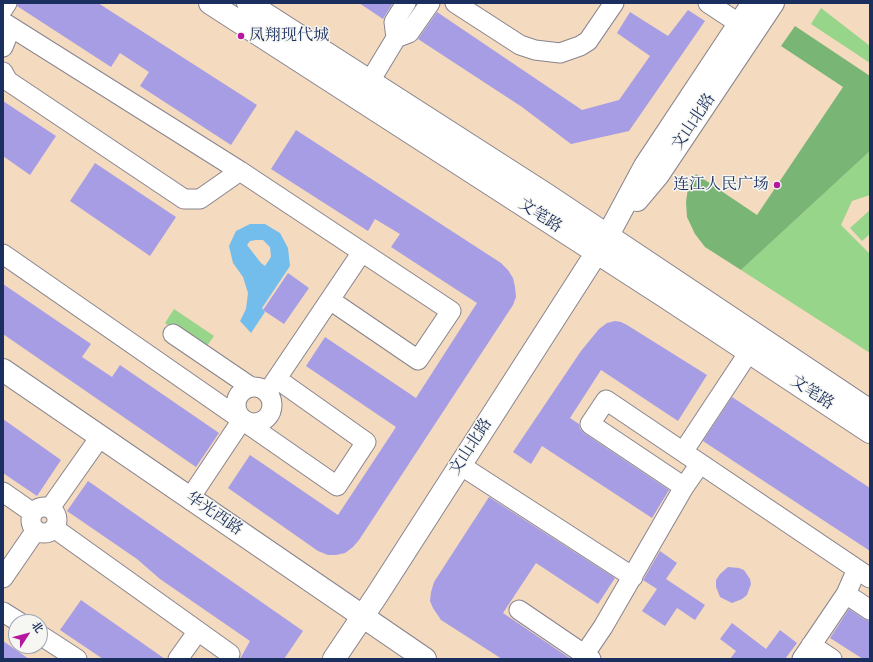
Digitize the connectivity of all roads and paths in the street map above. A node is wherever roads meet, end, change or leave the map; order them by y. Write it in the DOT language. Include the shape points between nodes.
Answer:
graph roads {
  1 [pos="7,3"];
  2 [pos="210,3"];
  3 [pos="248,3"];
  4 [pos="406,3"];
  5 [pos="430,3"];
  6 [pos="455,3"];
  7 [pos="614,3"];
  8 [pos="708,3"];
  9 [pos="753,3"];
  10 [pos="773,3"];
  11 [pos="3,9"];
  12 [pos="7,25"];
  13 [pos="746,28"];
  14 [pos="396,38"];
  15 [pos="3,47"];
  16 [pos="3,72"];
  17 [pos="370,82"];
  18 [pos="240,171"];
  19 [pos="602,244"];
  20 [pos="362,252"];
  21 [pos="3,254"];
  22 [pos="330,300"];
  23 [pos="173,334"];
  24 [pos="749,352"];
  25 [pos="3,370"];
  26 [pos="265,386"];
  27 [pos="870,411"];
  28 [pos="242,420"];
  29 [pos="870,432"];
  30 [pos="100,437"];
  31 [pos="683,452"];
  32 [pos="460,464"];
  33 [pos="700,464"];
  34 [pos="684,487"];
  35 [pos="3,492"];
  36 [pos="190,498"];
  37 [pos="43,520"];
  38 [pos="863,574"];
  39 [pos="632,577"];
  40 [pos="3,578"];
  41 [pos="846,594"];
  42 [pos="518,610"];
  43 [pos="870,610"];
  44 [pos="362,616"];
  45 [pos="198,631"];
  46 [pos="48,640"];
  47 [pos="806,652"];
  48 [pos="230,654"];
  49 [pos="588,657"];
  50 [pos="77,659"];
  51 [pos="178,659"];
  52 [pos="334,659"];
  53 [pos="425,659"];
  54 [pos="832,659"];
  1 -- 11 [label="street"];
  2 -- 19 [label="main road, 文笔路"];
  3 -- 17 [label="main road, 文笔路"];
  4 -- 14 [label="street" via="394,22"];
  5 -- 14 [label="street" via="409,33"];
  6 -- 7 [label="street" via="520,45 535,50 560,52 588,41"];
  8 -- 13 [label="street"];
  9 -- 13 [label="main road, 文山北路"];
  10 -- 13 [label="main road, 文山北路"];
  12 -- 15 [label="street"];
  12 -- 18 [label="street"];
  13 -- 19 [label="main road, 文山北路" via="645,166"];
  14 -- 17 [label="street"];
  16 -- 18 [label="street" via="8,81 184,199 200,198"];
  17 -- 19 [label="main road, 文笔路"];
  18 -- 20 [label="street"];
  19 -- 24 [label="main road, 文笔路"];
  19 -- 27 [label="main road, 文笔路"];
  19 -- 32 [label="main road, 文山北路"];
  20 -- 22 [label="street"];
  20 -- 22 [label="street" via="451,311 418,360"];
  21 -- 28 [label="street"];
  22 -- 26 [label="street"];
  23 -- 26 [label="street"];
  24 -- 29 [label="main road, 文笔路"];
  24 -- 31 [label="street"];
  25 -- 30 [label="main road, 华光西路"];
  26 -- 28 [label="street" via="240,392 235,404"];
  26 -- 28 [label="street" via="272,404 269,415 260,423"];
  26 -- 28 [label="street" via="366,442 337,486"];
  28 -- 36 [label="street"];
  30 -- 36 [label="main road, 华光西路"];
  30 -- 37 [label="street"];
  31 -- 33 [label="street"];
  31 -- 34 [label="street" via="606,400 590,424"];
  32 -- 39 [label="street"];
  32 -- 44 [label="main road, 文山北路"];
  33 -- 34 [label="street"];
  33 -- 38 [label="street"];
  34 -- 39 [label="street"];
  35 -- 37 [label="street"];
  36 -- 44 [label="main road, 华光西路"];
  37 -- 40 [label="street"];
  37 -- 45 [label="street"];
  38 -- 41 [label="street"];
  39 -- 49 [label="street"];
  41 -- 43 [label="street"];
  41 -- 47 [label="street"];
  42 -- 49 [label="street"];
  44 -- 52 [label="main road, 文山北路"];
  44 -- 53 [label="main road, 华光西路"];
  45 -- 48 [label="street"];
  45 -- 51 [label="street"];
  46 -- 50 [label="street"];
  47 -- 54 [label="street"];
}
